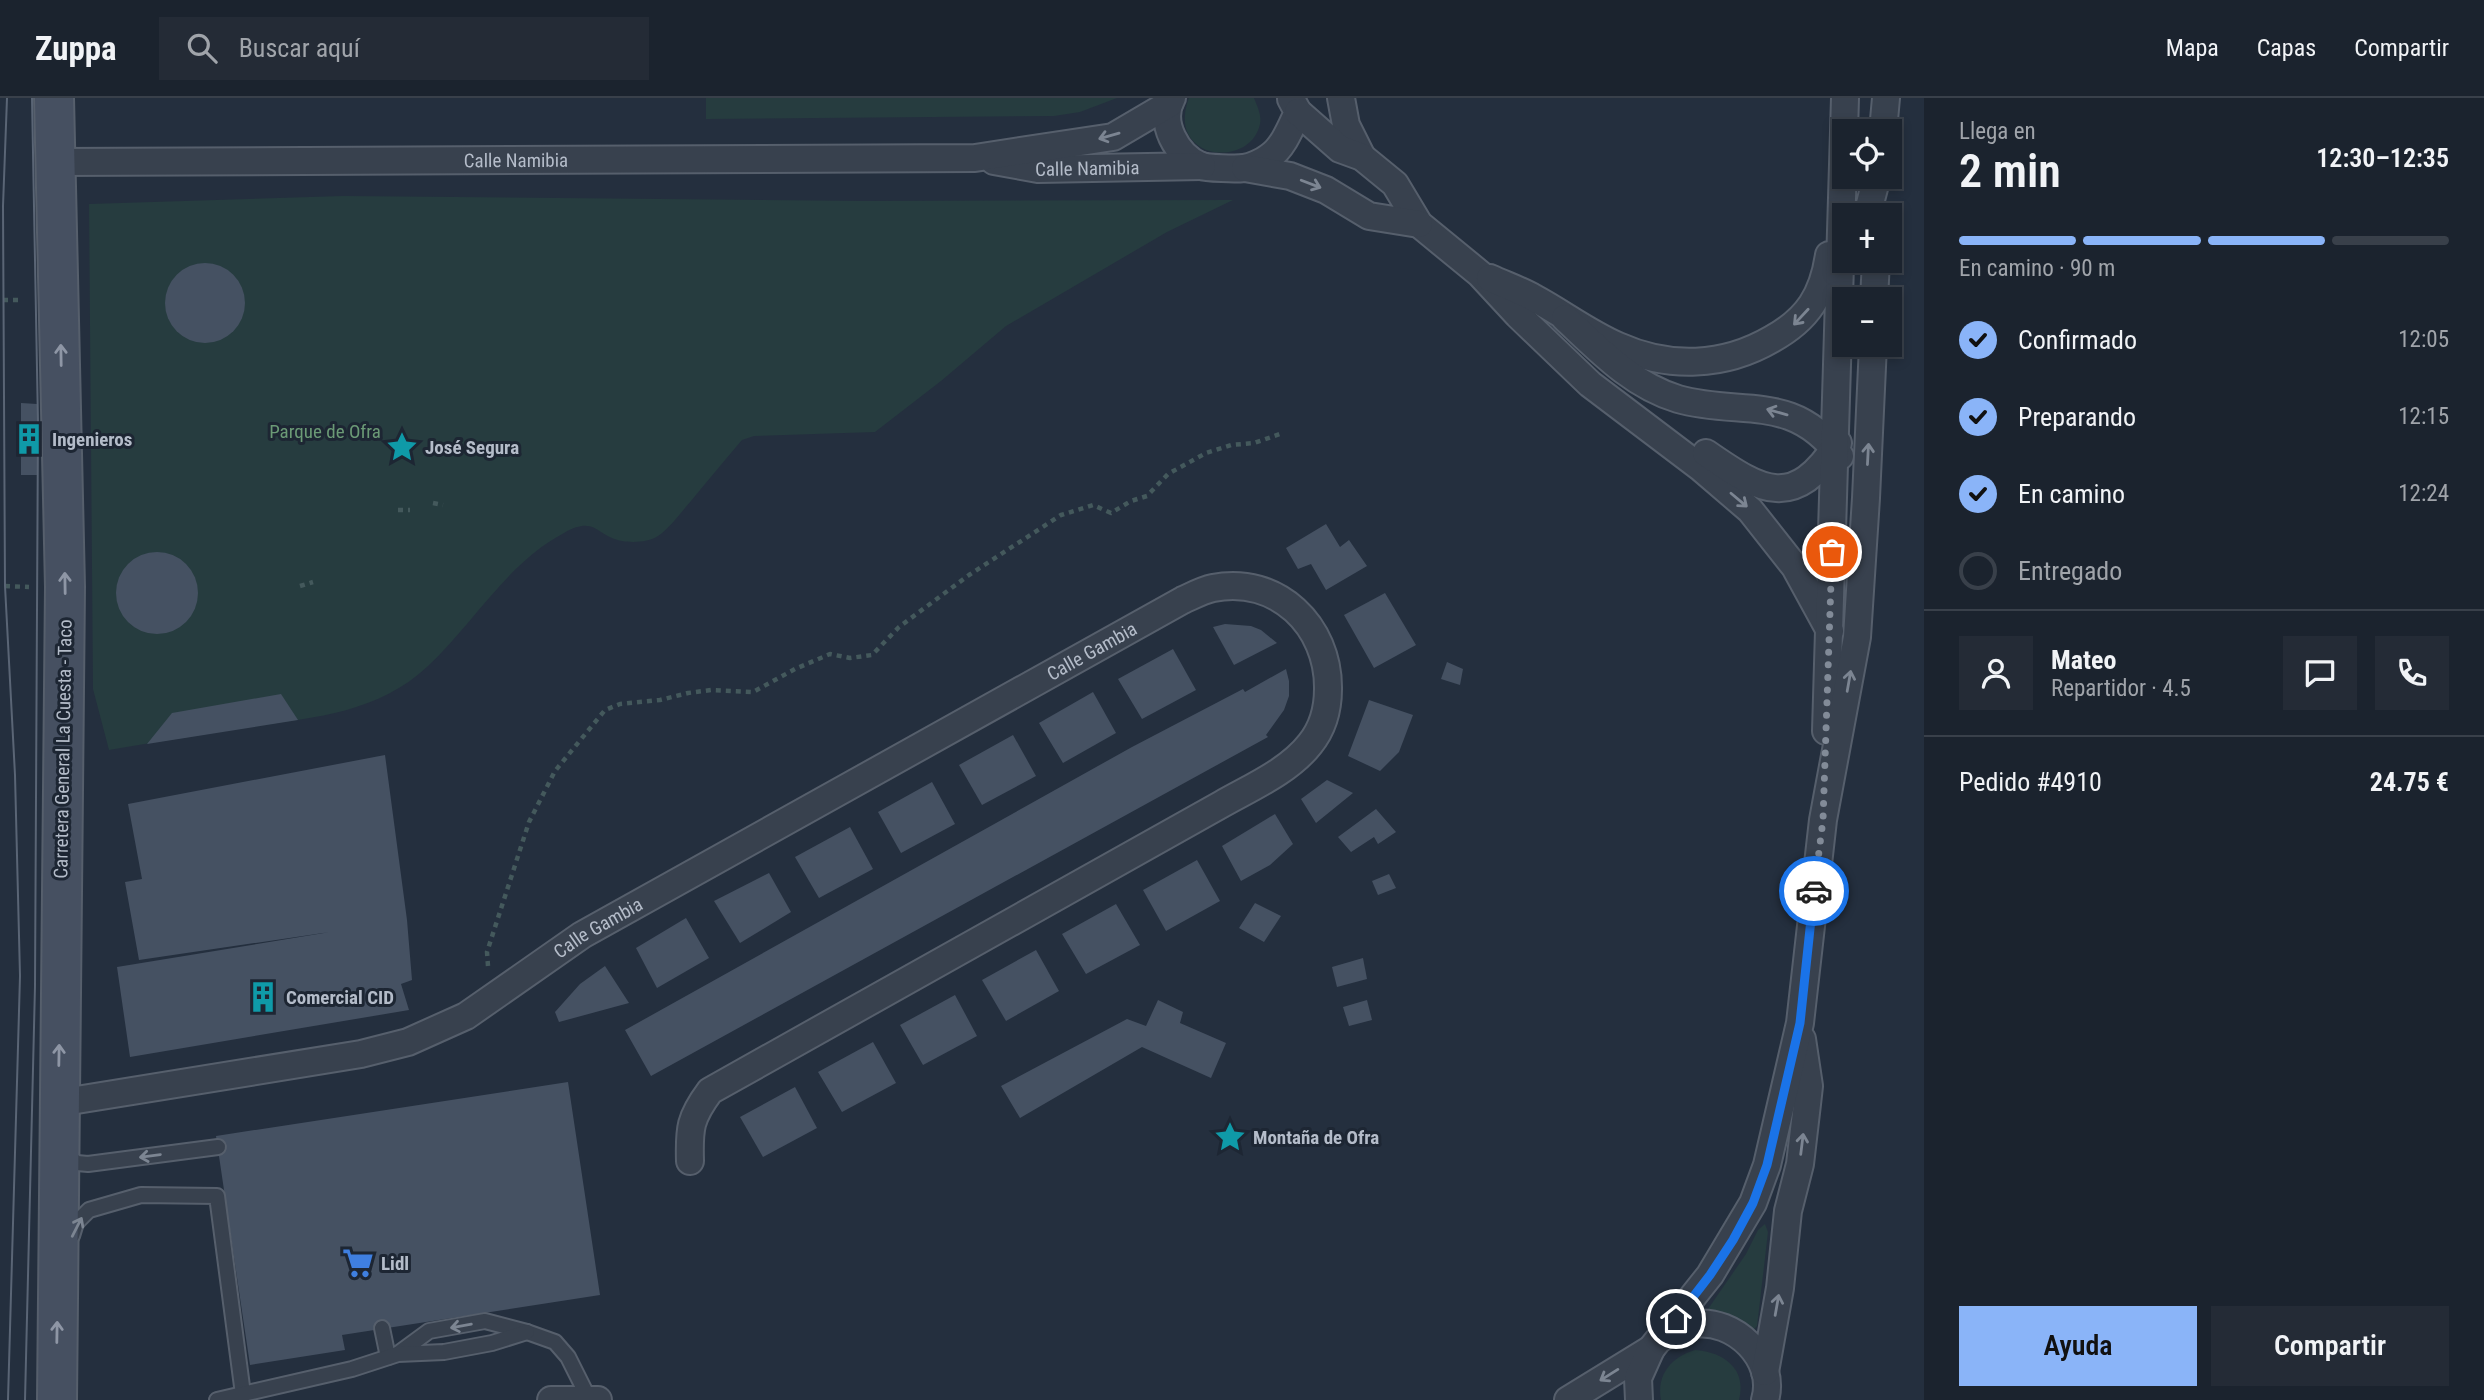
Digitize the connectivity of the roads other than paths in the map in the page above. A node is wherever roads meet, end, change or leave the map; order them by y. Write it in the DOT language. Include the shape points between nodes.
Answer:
graph roads {
  1 [pos="54,98"];
  2 [pos="1341,98"];
  3 [pos="1846,98"];
  4 [pos="1886,98"];
  5 [pos="1171,101"];
  6 [pos="1298,104"];
  7 [pos="1845,119"];
  8 [pos="1885,119"];
  9 [pos="1362,157"];
  10 [pos="975,158"];
  11 [pos="56,162"];
  12 [pos="1202,166"];
  13 [pos="1245,168"];
  14 [pos="1842,189"];
  15 [pos="1843,189"];
  16 [pos="1419,224"];
  17 [pos="1480,274"];
  18 [pos="1518,315"];
  19 [pos="1565,318"];
  20 [pos="1858,357"];
  21 [pos="1872,357"];
  22 [pos="1834,448"];
  23 [pos="1830,631"];
  24 [pos="1857,637"];
  25 [pos="1823,820"];
  26 [pos="1800,1023"];
  27 [pos="58,1103"];
  28 [pos="218,1147"];
  29 [pos="58,1149"];
  30 [pos="690,1161"];
  31 [pos="57,1292"];
  32 [pos="382,1328"];
  33 [pos="527,1332"];
  34 [pos="1656,1343"];
  35 [pos="393,1355"];
  36 [pos="1766,1392"];
  37 [pos="243,1394"];
  38 [pos="593,1399"];
  39 [pos="57,1400"];
  40 [pos="217,1400"];
  41 [pos="551,1400"];
  42 [pos="1568,1400"];
  43 [pos="1639,1400"];
  1 -- 11 [label="main road, Carretera General La Cuesta - Taco"];
  2 -- 9 [label="street" via="1346,125"];
  3 -- 7 [label="street"];
  4 -- 8 [label="street"];
  5 -- 10 [label="street, Calle Namibia, one-way" via="1113,137"];
  5 -- 12 [label="street" via="1168,125 1173,140"];
  6 -- 9 [label="street" via="1340,149"];
  6 -- 13 [label="street" via="1284,141 1270,157"];
  9 -- 16 [label="street" via="1395,184"];
  10 -- 11 [label="street, Calle Namibia"];
  10 -- 12 [label="street, Calle Namibia" via="1038,169"];
  27 -- 11 [label="main road, Carretera General La Cuesta - Taco, one-way" via="65,587"];
  12 -- 13 [label="street, Calle Namibia"];
  13 -- 16 [label="street, Calle Namibia, one-way" via="1290,176 1326,190 1369,216"];
  14 -- 19 [label="street, one-way" via="1822,290 1788,330 1758,346 1717,361 1651,358 1618,347"];
  15 -- 22 [label="street"];
  16 -- 17 [label="street"];
  17 -- 18 [label="street"];
  17 -- 19 [label="street" via="1534,298"];
  18 -- 22 [label="street" via="1755,484 1798,486"];
  18 -- 23 [label="street, one-way" via="1590,384 1750,509 1795,567"];
  22 -- 19 [label="street, one-way" via="1808,426 1782,413 1702,404 1654,390 1628,374"];
  20 -- 22 [label="street" via="1850,419"];
  24 -- 21 [label="street, one-way"];
  22 -- 23 [label="street"];
  22 -- 24 [label="street" via="1849,467 1847,562"];
  23 -- 25 [label="street"];
  25 -- 24 [label="street, one-way"];
  25 -- 26 [label="street"];
  26 -- 34 [label="street" via="1767,1165 1753,1203 1710,1275"];
  36 -- 26 [label="street, one-way" via="1809,1086"];
  27 -- 29 [label="main road, Carretera General La Cuesta - Taco"];
  27 -- 30 [label="street, Calle Gambia" via="408,1042 466,1016 582,935 1183,600 1212,588 1239,586 1280,599 1308,624 1325,657 1328,698 1323,722 1294,761 710,1091 695,1112 689,1131"];
  28 -- 29 [label="lane, one-way" via="88,1164 77,1163"];
  29 -- 31 [label="main road, Carretera General La Cuesta - Taco"];
  31 -- 37 [label="lane, one-way" via="76,1223 89,1210 141,1195 218,1196"];
  39 -- 31 [label="main road, Carretera General La Cuesta - Taco, one-way"];
  32 -- 35 [label="lane"];
  33 -- 35 [label="lane" via="444,1352"];
  33 -- 35 [label="lane, one-way" via="485,1321 429,1331"];
  33 -- 38 [label="lane" via="555,1342"];
  34 -- 36 [label="street" via="1677,1328 1695,1324 1731,1330 1758,1355"];
  34 -- 42 [label="street, one-way"];
  34 -- 43 [label="street" via="1638,1378"];
  35 -- 37 [label="lane"];
  37 -- 40 [label="lane"];
  38 -- 41 [label="street"];
}
